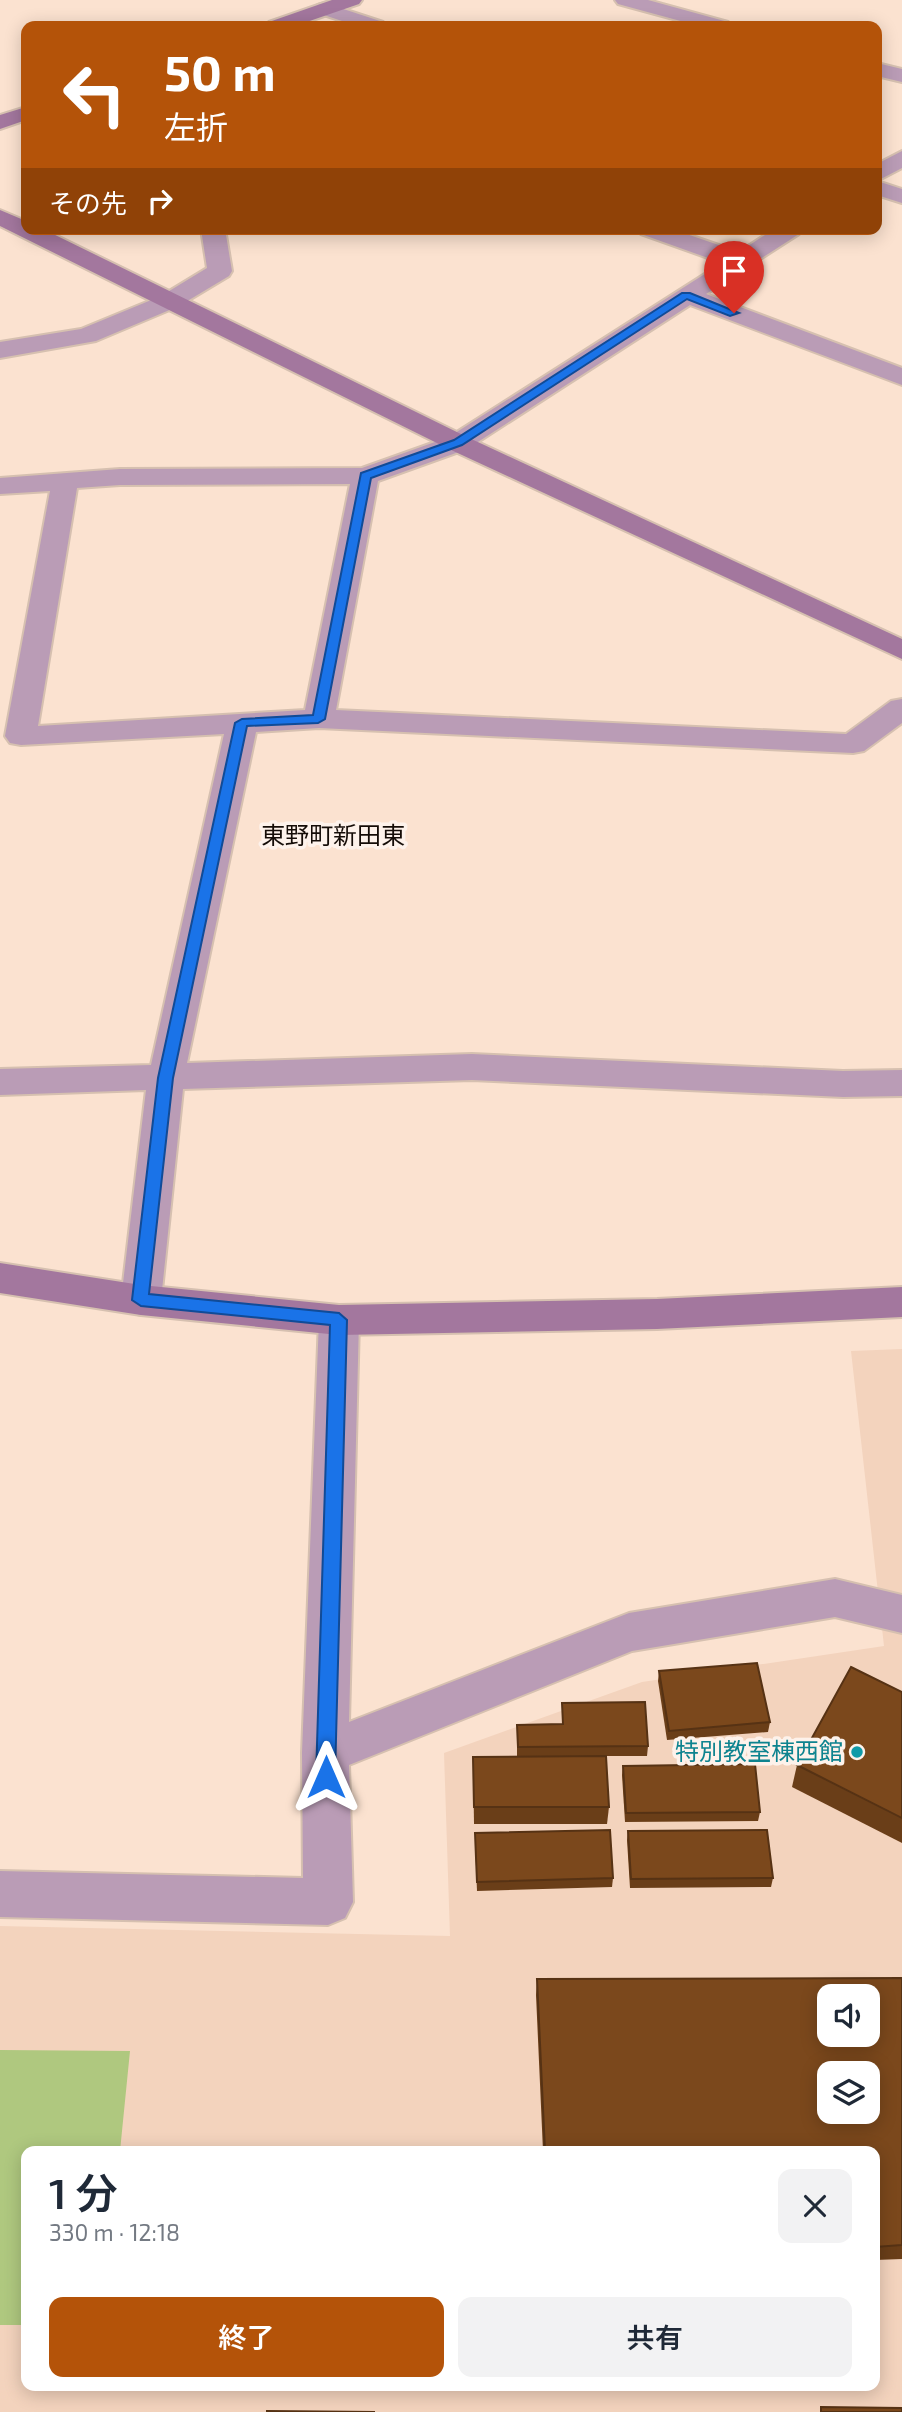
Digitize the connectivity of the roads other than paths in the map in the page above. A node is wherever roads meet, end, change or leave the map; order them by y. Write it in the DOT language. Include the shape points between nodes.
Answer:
graph roads {
  1 [pos="352,0"];
  2 [pos="625,0"];
  3 [pos="325,9"];
  4 [pos="290,21"];
  5 [pos="361,21"];
  6 [pos="703,21"];
  7 [pos="882,70"];
  8 [pos="902,76"];
  9 [pos="21,115"];
  10 [pos="0,122"];
  11 [pos="902,158"];
  12 [pos="882,171"];
  13 [pos="882,190"];
  14 [pos="902,196"];
  15 [pos="0,217"];
  16 [pos="21,227"];
  17 [pos="36,235"];
  18 [pos="214,235"];
  19 [pos="666,235"];
  20 [pos="782,235"];
  21 [pos="741,261"];
  22 [pos="686,295"];
  23 [pos="170,301"];
  24 [pos="0,349"];
  25 [pos="902,377"];
  26 [pos="458,443"];
  27 [pos="365,476"];
  28 [pos="65,481"];
  29 [pos="0,486"];
  30 [pos="902,650"];
  31 [pos="902,708"];
  32 [pos="318,719"];
  33 [pos="242,723"];
  34 [pos="11,736"];
  35 [pos="166,1078"];
  36 [pos="0,1082"];
  37 [pos="902,1083"];
  38 [pos="0,1278"];
  39 [pos="141,1300"];
  40 [pos="902,1302"];
  41 [pos="339,1320"];
  42 [pos="902,1614"];
  43 [pos="325,1752"];
  44 [pos="0,1894"];
  1 -- 3 [label="street"];
  2 -- 6 [label="street"];
  3 -- 4 [label="street"];
  3 -- 5 [label="street"];
  7 -- 8 [label="street"];
  9 -- 10 [label="street"];
  11 -- 12 [label="street"];
  13 -- 14 [label="street"];
  15 -- 16 [label="street"];
  17 -- 23 [label="street"];
  18 -- 23 [label="street" via="220,271"];
  19 -- 21 [label="street"];
  20 -- 21 [label="street"];
  21 -- 22 [label="street"];
  22 -- 25 [label="street"];
  22 -- 26 [label="street"];
  23 -- 24 [label="street" via="87,336"];
  23 -- 26 [label="street"];
  26 -- 27 [label="street"];
  26 -- 30 [label="street"];
  27 -- 28 [label="street"];
  27 -- 32 [label="street"];
  28 -- 29 [label="street"];
  28 -- 34 [label="street"];
  31 -- 32 [label="street" via="853,744"];
  32 -- 33 [label="street"];
  33 -- 34 [label="street"];
  33 -- 35 [label="street"];
  35 -- 36 [label="street"];
  35 -- 37 [label="street" via="472,1068"];
  35 -- 39 [label="street"];
  38 -- 39 [label="street"];
  39 -- 41 [label="street"];
  40 -- 41 [label="street" via="657,1314"];
  41 -- 43 [label="street"];
  42 -- 43 [label="street" via="835,1598 629,1632"];
  43 -- 44 [label="street" via="328,1902"];
}
